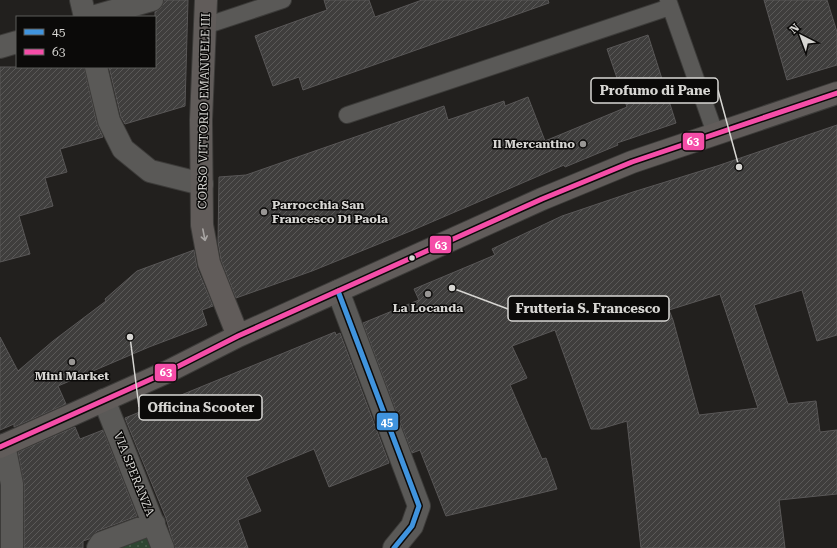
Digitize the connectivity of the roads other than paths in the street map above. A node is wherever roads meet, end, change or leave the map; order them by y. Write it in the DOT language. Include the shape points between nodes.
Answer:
graph roads {
  1 [pos="81,0"];
  2 [pos="152,0"];
  3 [pos="206,0"];
  4 [pos="283,0"];
  5 [pos="669,3"];
  6 [pos="85,16"];
  7 [pos="96,16"];
  8 [pos="206,26"];
  9 [pos="16,42"];
  10 [pos="0,47"];
  11 [pos="96,68"];
  12 [pos="837,93"];
  13 [pos="347,115"];
  14 [pos="715,134"];
  15 [pos="202,184"];
  16 [pos="338,291"];
  17 [pos="238,336"];
  18 [pos="104,400"];
  19 [pos="2,446"];
  20 [pos="154,523"];
  21 [pos="12,548"];
  22 [pos="98,548"];
  23 [pos="163,548"];
  24 [pos="394,548"];
  1 -- 6 [label="street"];
  2 -- 7 [label="street"];
  3 -- 8 [label="street, CORSO VITTORIO EMANUELE III"];
  4 -- 8 [label="lane"];
  5 -- 13 [label="lane"];
  5 -- 14 [label="lane"];
  8 -- 15 [label="street, CORSO VITTORIO EMANUELE III" via="201,120"];
  9 -- 10 [label="street"];
  11 -- 15 [label="street" via="109,121 123,149 150,171"];
  12 -- 14 [label="street"];
  14 -- 16 [label="street" via="632,162 542,199"];
  15 -- 17 [label="street, CORSO VITTORIO EMANUELE III, one-way" via="202,225 209,263"];
  16 -- 17 [label="street"];
  16 -- 24 [label="street" via="419,506 412,526"];
  17 -- 18 [label="street"];
  18 -- 19 [label="street"];
  18 -- 20 [label="street, VIA SPERANZA"];
  19 -- 21 [label="street" via="12,484"];
  20 -- 22 [label="street" via="101,543"];
  20 -- 23 [label="street, VIA SPERANZA"];
}
